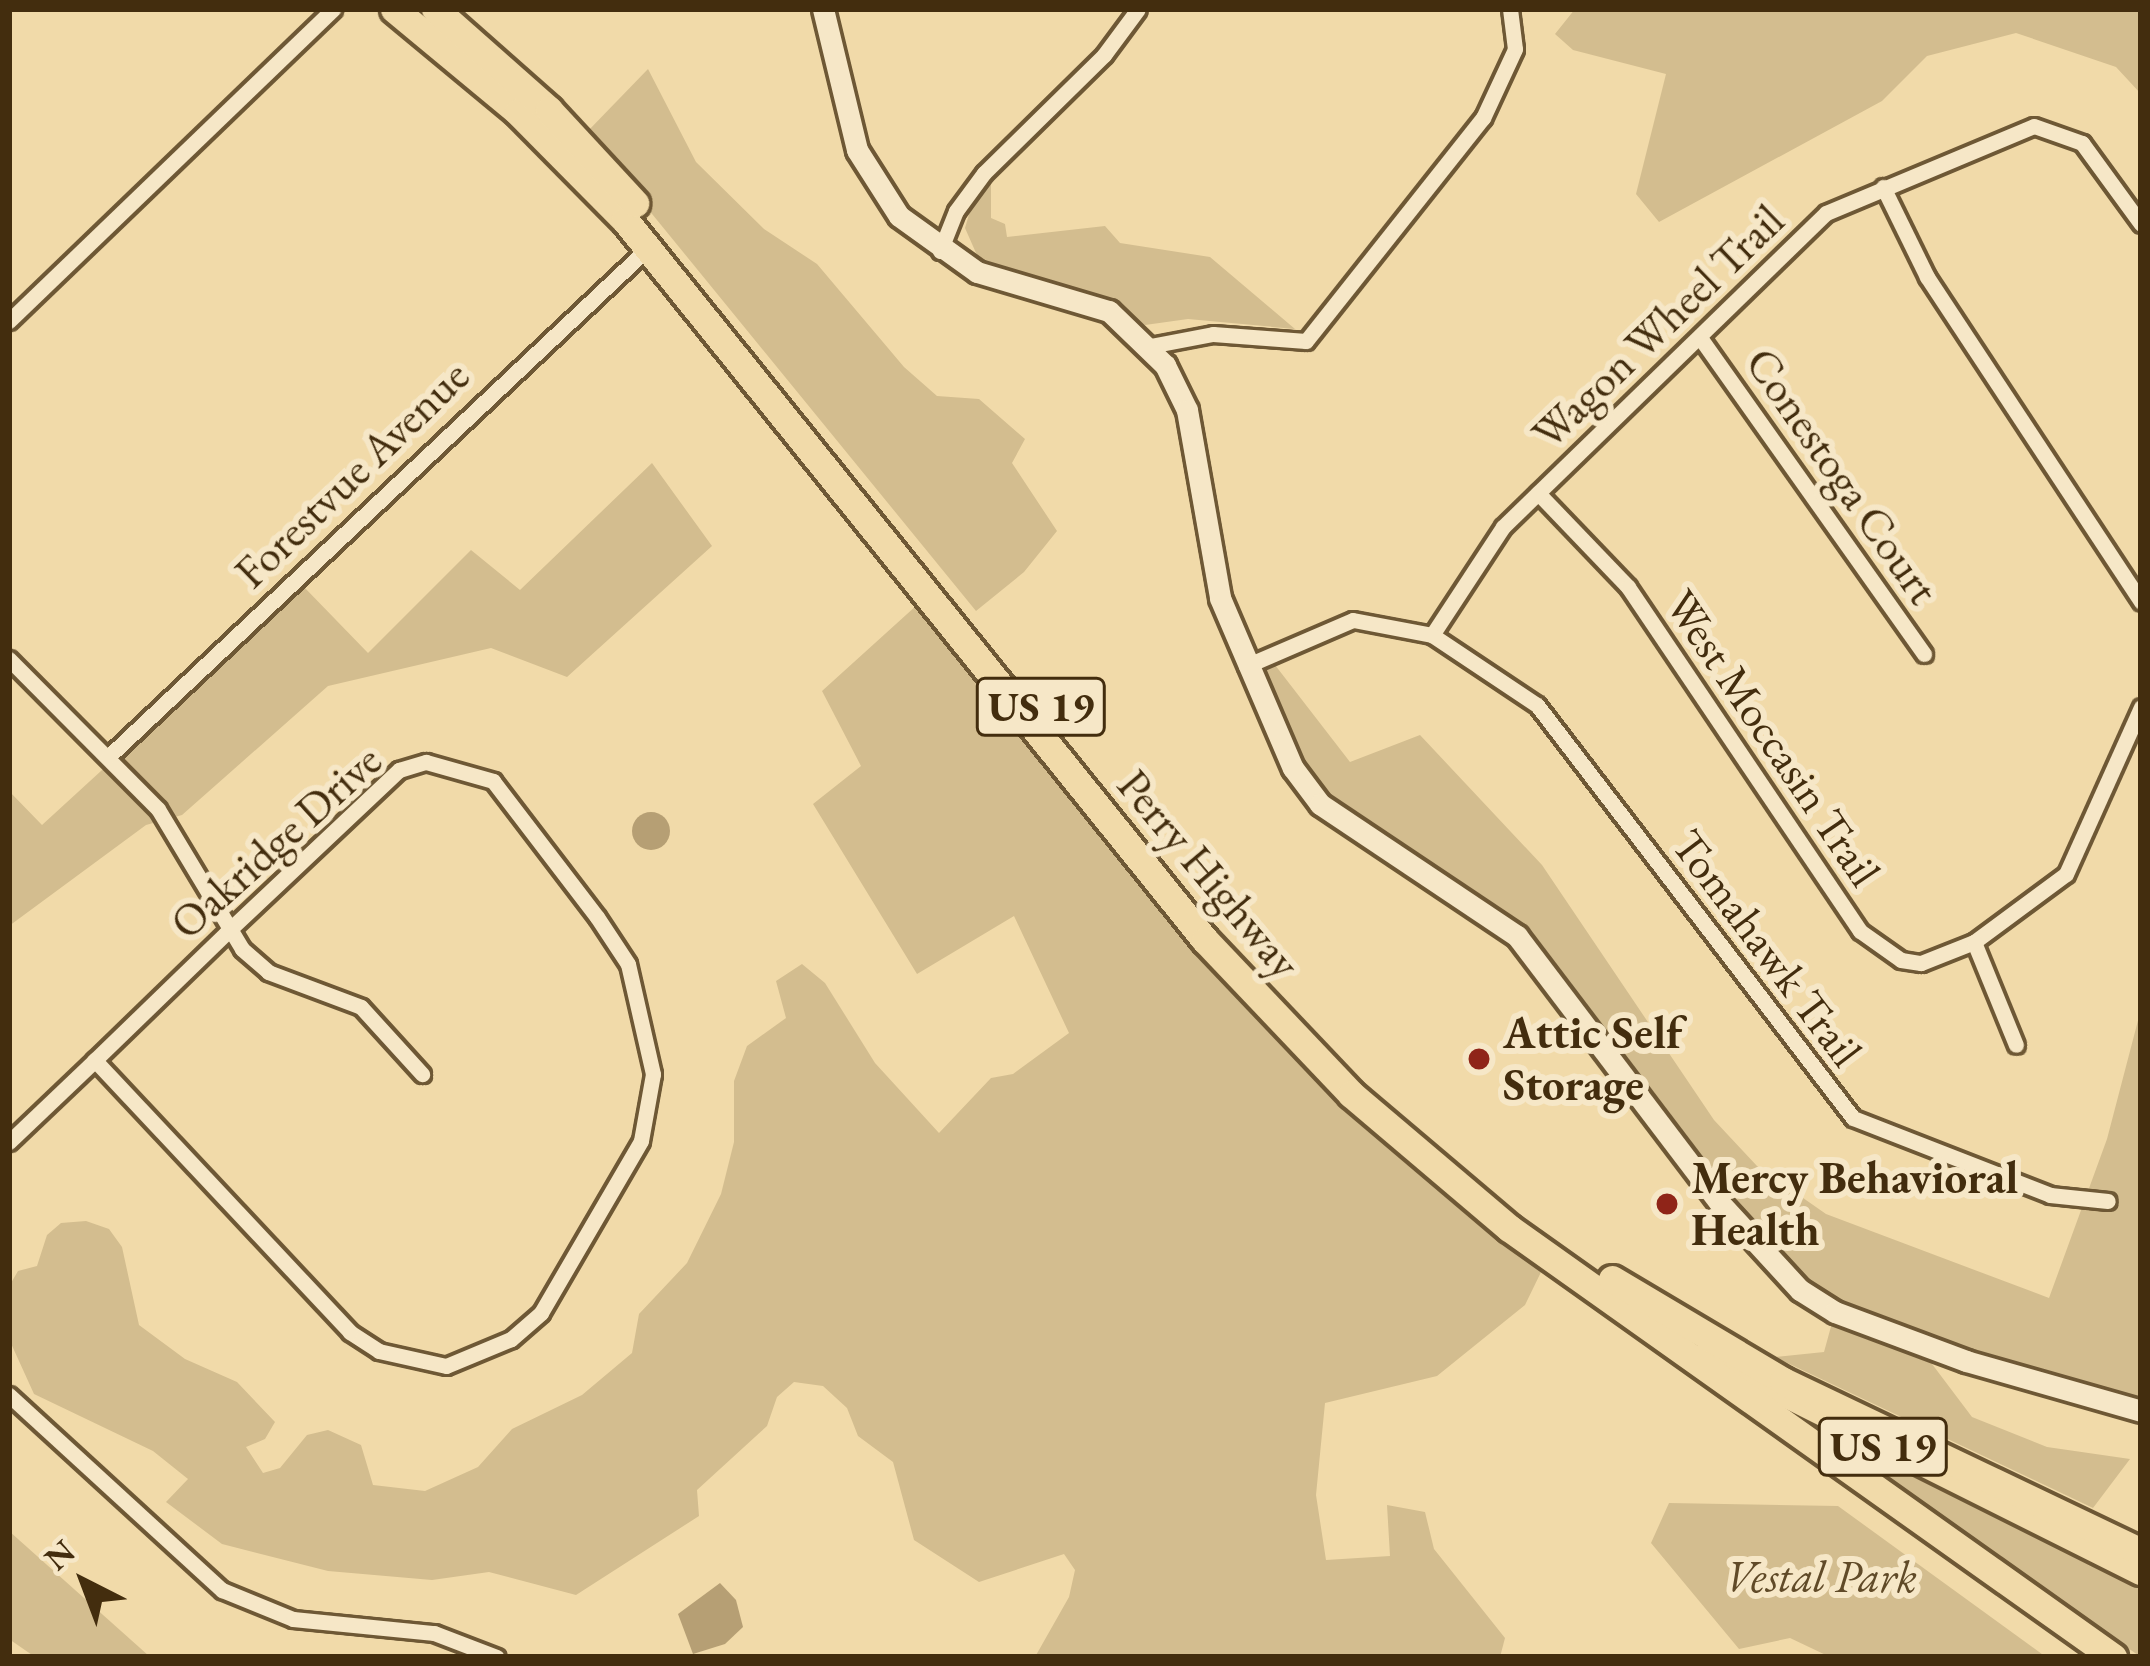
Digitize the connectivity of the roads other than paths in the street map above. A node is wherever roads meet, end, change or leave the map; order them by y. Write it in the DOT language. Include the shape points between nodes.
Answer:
graph roads {
  1 [pos="333,9"];
  2 [pos="394,9"];
  3 [pos="435,9"];
  4 [pos="824,9"];
  5 [pos="1138,9"];
  6 [pos="1510,9"];
  7 [pos="1883,187"];
  8 [pos="2141,224"];
  9 [pos="649,248"];
  10 [pos="940,251"];
  11 [pos="9,321"];
  12 [pos="1701,339"];
  13 [pos="1150,346"];
  14 [pos="1538,493"];
  15 [pos="2141,602"];
  16 [pos="1432,635"];
  17 [pos="1924,654"];
  18 [pos="9,659"];
  19 [pos="1246,666"];
  20 [pos="2141,707"];
  21 [pos="108,758"];
  22 [pos="226,933"];
  23 [pos="1974,943"];
  24 [pos="2016,1045"];
  25 [pos="94,1060"];
  26 [pos="422,1074"];
  27 [pos="9,1142"];
  28 [pos="2108,1201"];
  29 [pos="1630,1313"];
  30 [pos="9,1395"];
  31 [pos="2141,1411"];
  32 [pos="2141,1552"];
  33 [pos="2141,1573"];
  34 [pos="497,1657"];
  35 [pos="2114,1657"];
  1 -- 11 [label="street"];
  2 -- 9 [label="highway, Perry Highway / US 19" via="545,137"];
  3 -- 32 [label="highway, Perry Highway / US 19" via="549,110 640,208 1219,928 1402,1116 1561,1243 1685,1326"];
  4 -- 10 [label="street" via="857,150 898,216"];
  5 -- 10 [label="street" via="1104,55 984,173"];
  6 -- 13 [label="street" via="1515,49 1483,118 1306,341 1213,334"];
  7 -- 8 [label="street, Wagon Wheel Trail" via="2034,126 2082,143"];
  7 -- 12 [label="street, Wagon Wheel Trail" via="1826,213"];
  7 -- 15 [label="street" via="1927,277"];
  9 -- 21 [label="street, Forestvue Avenue"];
  9 -- 29 [label="highway, Perry Highway / US 19" via="1239,979 1429,1163"];
  10 -- 13 [label="street" via="977,272 1109,311"];
  12 -- 14 [label="street, Wagon Wheel Trail"];
  12 -- 17 [label="street, Conestoga Court"];
  13 -- 19 [label="street" via="1187,410 1202,521"];
  14 -- 16 [label="street, Wagon Wheel Trail" via="1488,544"];
  14 -- 23 [label="street, West Moccasin Trail" via="1628,587 1860,931 1921,963"];
  16 -- 19 [label="street" via="1353,620"];
  16 -- 28 [label="street, Tomahawk Trail" via="1537,705 1852,1118 2050,1195"];
  18 -- 21 [label="street"];
  19 -- 31 [label="street" via="1293,768 1320,804 1517,936 1719,1202 1800,1290 1835,1312 1966,1361"];
  20 -- 23 [label="street, West Moccasin Trail" via="2066,874"];
  21 -- 22 [label="street" via="184,845"];
  22 -- 25 [label="street, Oakridge Drive"];
  22 -- 25 [label="street, Oakridge Drive" via="399,770 454,764 493,782 628,964 653,1073 641,1141 541,1313 512,1339 446,1366 379,1351 350,1332"];
  22 -- 26 [label="street" via="268,972 361,1006"];
  23 -- 24 [label="street"];
  25 -- 27 [label="street, Oakridge Drive"];
  29 -- 33 [label="main road, Perry Highway / US 19"];
  29 -- 35 [label="highway"];
  30 -- 34 [label="street" via="222,1590 293,1619 434,1633"];
}
